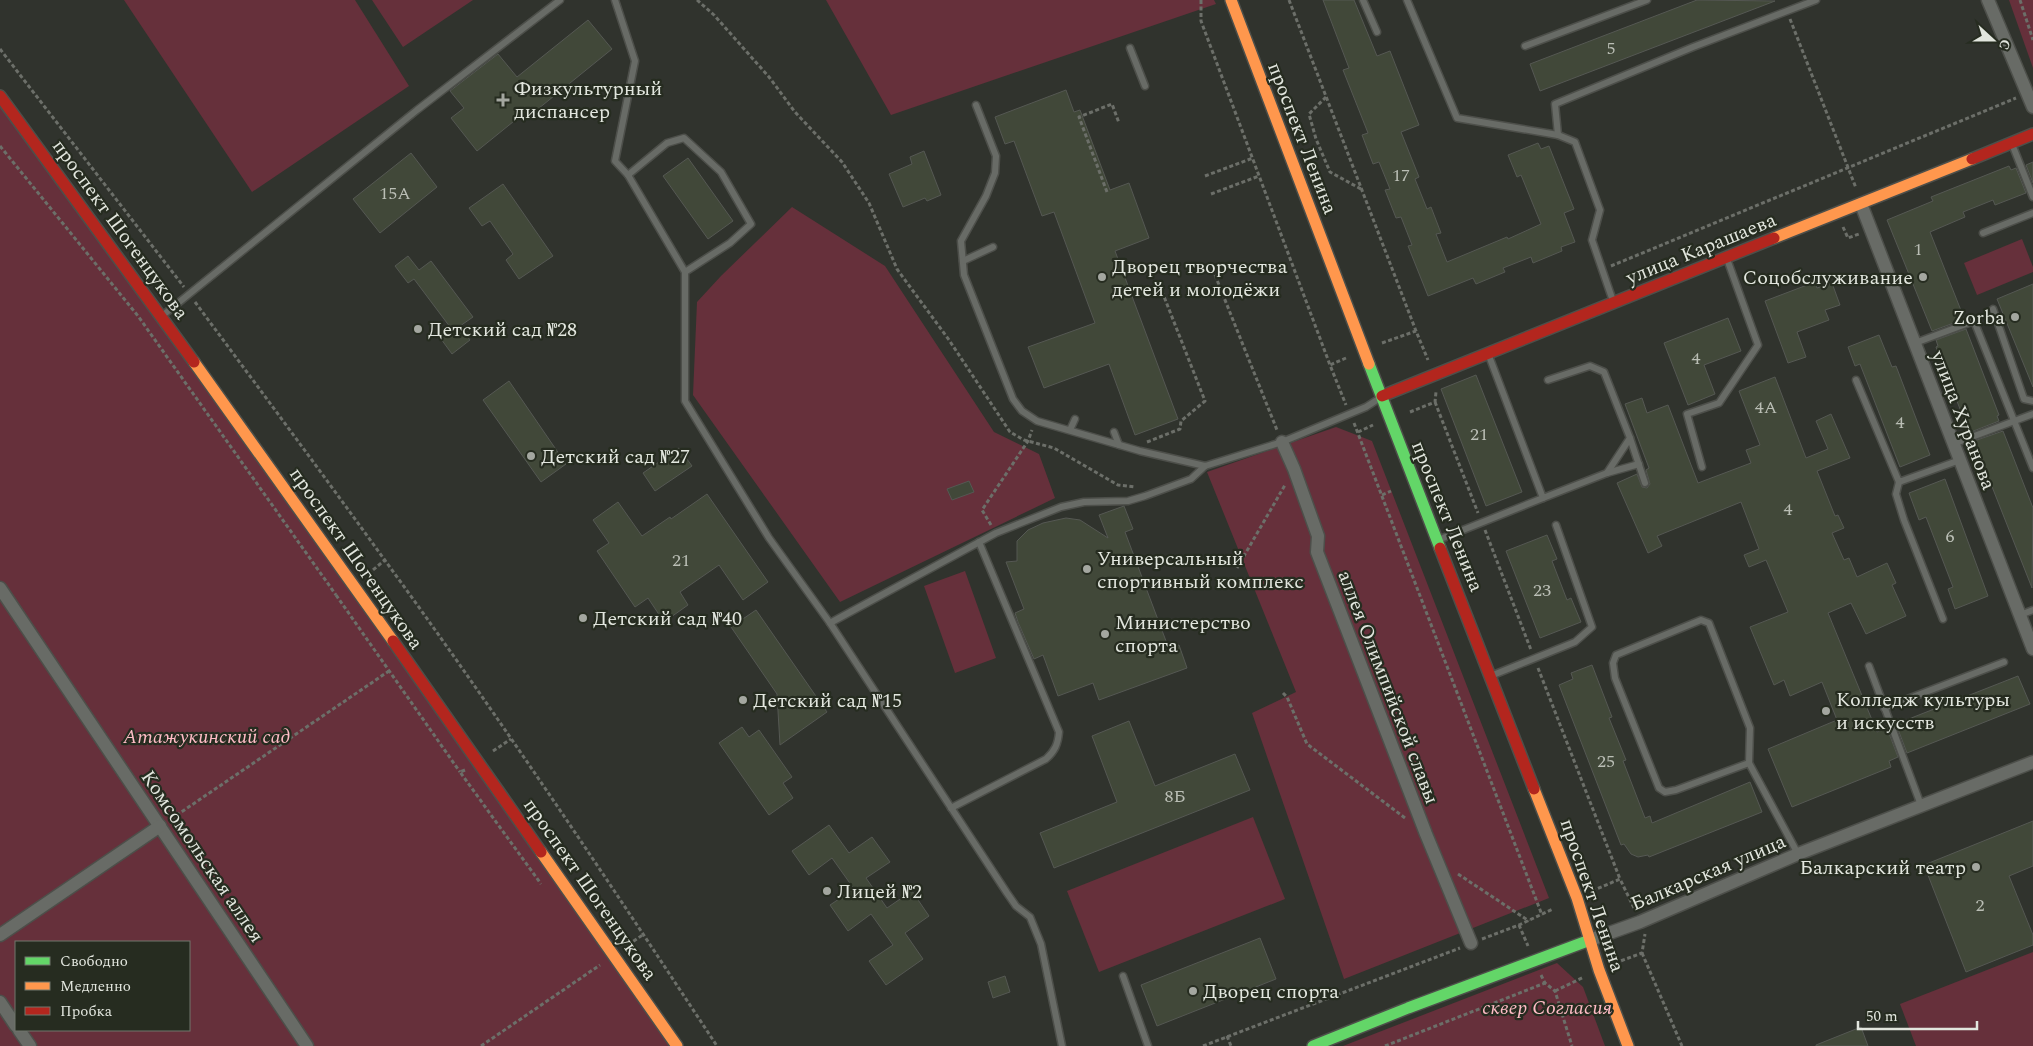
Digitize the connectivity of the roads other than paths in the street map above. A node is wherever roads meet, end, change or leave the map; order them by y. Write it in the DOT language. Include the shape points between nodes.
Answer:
graph roads {
  1 [pos="560,0"];
  2 [pos="615,0"];
  3 [pos="1231,0"];
  4 [pos="1363,0"];
  5 [pos="1407,0"];
  6 [pos="1647,0"];
  7 [pos="1816,0"];
  8 [pos="1988,0"];
  9 [pos="1377,32"];
  10 [pos="1525,46"];
  11 [pos="1130,48"];
  12 [pos="1145,86"];
  13 [pos="0,96"];
  14 [pos="976,105"];
  15 [pos="2033,107"];
  16 [pos="2033,134"];
  17 [pos="1558,135"];
  18 [pos="2012,143"];
  19 [pos="628,175"];
  20 [pos="2033,197"];
  21 [pos="1860,200"];
  22 [pos="2033,213"];
  23 [pos="1983,233"];
  24 [pos="993,247"];
  25 [pos="1726,258"];
  26 [pos="963,260"];
  27 [pos="685,272"];
  28 [pos="1614,303"];
  29 [pos="1993,309"];
  30 [pos="161,317"];
  31 [pos="1915,344"];
  32 [pos="1487,353"];
  33 [pos="1548,380"];
  34 [pos="1856,380"];
  35 [pos="1382,396"];
  36 [pos="2033,401"];
  37 [pos="2033,414"];
  38 [pos="1075,419"];
  39 [pos="2014,422"];
  40 [pos="1070,430"];
  41 [pos="1114,432"];
  42 [pos="1630,438"];
  43 [pos="1282,442"];
  44 [pos="1954,444"];
  45 [pos="1119,445"];
  46 [pos="1960,460"];
  47 [pos="1639,464"];
  48 [pos="1205,466"];
  49 [pos="1702,467"];
  50 [pos="2033,468"];
  51 [pos="1607,473"];
  52 [pos="1899,482"];
  53 [pos="1646,483"];
  54 [pos="1542,498"];
  55 [pos="1556,525"];
  56 [pos="1437,540"];
  57 [pos="979,542"];
  58 [pos="0,588"];
  59 [pos="2033,610"];
  60 [pos="2020,615"];
  61 [pos="1944,619"];
  62 [pos="830,623"];
  63 [pos="2033,649"];
  64 [pos="2004,662"];
  65 [pos="1869,666"];
  66 [pos="1492,675"];
  67 [pos="1884,708"];
  68 [pos="2033,762"];
  69 [pos="1749,763"];
  70 [pos="1921,805"];
  71 [pos="951,808"];
  72 [pos="160,826"];
  73 [pos="1798,854"];
  74 [pos="0,935"];
  75 [pos="1590,940"];
  76 [pos="1471,944"];
  77 [pos="1124,976"];
  78 [pos="0,1002"];
  79 [pos="15,1024"];
  80 [pos="20,1031"];
  81 [pos="30,1046"];
  82 [pos="307,1046"];
  83 [pos="677,1046"];
  84 [pos="1062,1046"];
  85 [pos="1148,1046"];
  86 [pos="1313,1046"];
  87 [pos="1628,1046"];
  1 -- 30 [label="lane" via="417,110"];
  2 -- 19 [label="lane" via="635,61 616,161"];
  3 -- 35 [label="street, проспект Ленина"];
  4 -- 9 [label="lane"];
  5 -- 17 [label="lane" via="1457,118"];
  6 -- 10 [label="lane"];
  7 -- 17 [label="lane" via="1555,104"];
  8 -- 15 [label="street"];
  11 -- 12 [label="lane"];
  13 -- 30 [label="street, проспект Шогенцукова"];
  14 -- 26 [label="lane" via="996,156 995,173 961,242"];
  16 -- 18 [label="street, улица Карашаева"];
  17 -- 28 [label="lane" via="1575,142 1600,210 1592,240"];
  18 -- 20 [label="lane"];
  18 -- 21 [label="street, улица Карашаева"];
  19 -- 27 [label="lane"];
  19 -- 27 [label="lane" via="667,143 684,138 725,179 751,224 730,243"];
  21 -- 25 [label="street, улица Карашаева"];
  21 -- 31 [label="street, улица Хуранова"];
  22 -- 23 [label="lane"];
  24 -- 26 [label="lane"];
  25 -- 28 [label="street, улица Карашаева"];
  25 -- 49 [label="lane" via="1758,345 1719,403 1687,414"];
  26 -- 40 [label="lane" via="964,275 1013,400 1037,421"];
  27 -- 62 [label="lane" via="686,401 769,538"];
  28 -- 32 [label="street, улица Карашаева"];
  29 -- 36 [label="lane" via="2024,399"];
  30 -- 83 [label="street, проспект Шогенцукова"];
  31 -- 39 [label="lane" via="1974,321"];
  31 -- 44 [label="street, улица Хуранова"];
  32 -- 35 [label="street, улица Карашаева"];
  32 -- 54 [label="lane"];
  33 -- 42 [label="lane" via="1590,366 1604,372"];
  34 -- 52 [label="lane"];
  35 -- 43 [label="lane" via="1366,407"];
  35 -- 56 [label="street, проспект Ленина"];
  37 -- 39 [label="lane"];
  38 -- 40 [label="lane"];
  39 -- 44 [label="lane"];
  39 -- 50 [label="lane"];
  40 -- 45 [label="lane"];
  41 -- 45 [label="lane"];
  42 -- 47 [label="lane"];
  42 -- 51 [label="lane"];
  43 -- 48 [label="lane"];
  43 -- 76 [label="street, аллея Олимпийской славы" via="1318,536 1317,552"];
  44 -- 46 [label="street, улица Хуранова"];
  45 -- 48 [label="lane"];
  46 -- 52 [label="lane"];
  46 -- 60 [label="street, улица Хуранова"];
  47 -- 51 [label="lane"];
  47 -- 53 [label="lane"];
  48 -- 57 [label="lane" via="1191,479 1145,496 1128,501 1084,502 1061,507"];
  51 -- 54 [label="lane"];
  52 -- 61 [label="lane" via="1896,494 1904,520"];
  54 -- 56 [label="lane"];
  55 -- 66 [label="lane" via="1592,626 1575,642"];
  56 -- 66 [label="street, проспект Ленина"];
  57 -- 62 [label="lane"];
  57 -- 71 [label="lane" via="1059,732 1055,750 1046,758"];
  58 -- 72 [label="street, Комсомольская аллея"];
  59 -- 60 [label="lane"];
  60 -- 63 [label="street, улица Хуранова"];
  62 -- 71 [label="lane"];
  64 -- 67 [label="lane"];
  65 -- 67 [label="lane"];
  66 -- 75 [label="street, проспект Ленина" via="1578,898"];
  67 -- 70 [label="lane"];
  68 -- 70 [label="street, Балкарская улица"];
  69 -- 69 [label="lane" via="1750,728 1709,623 1701,620 1616,655 1613,663 1615,678 1659,788 1665,792 1676,790"];
  69 -- 73 [label="lane"];
  70 -- 73 [label="street, Балкарская улица"];
  71 -- 84 [label="lane" via="1007,894 1030,917 1041,944"];
  72 -- 74 [label="street"];
  72 -- 82 [label="street, Комсомольская аллея"];
  73 -- 75 [label="street, Балкарская улица"];
  75 -- 86 [label="street, Балкарская улица"];
  75 -- 87 [label="street, проспект Ленина"];
  77 -- 85 [label="lane"];
  78 -- 79 [label="street"];
  80 -- 81 [label="street"];
}
